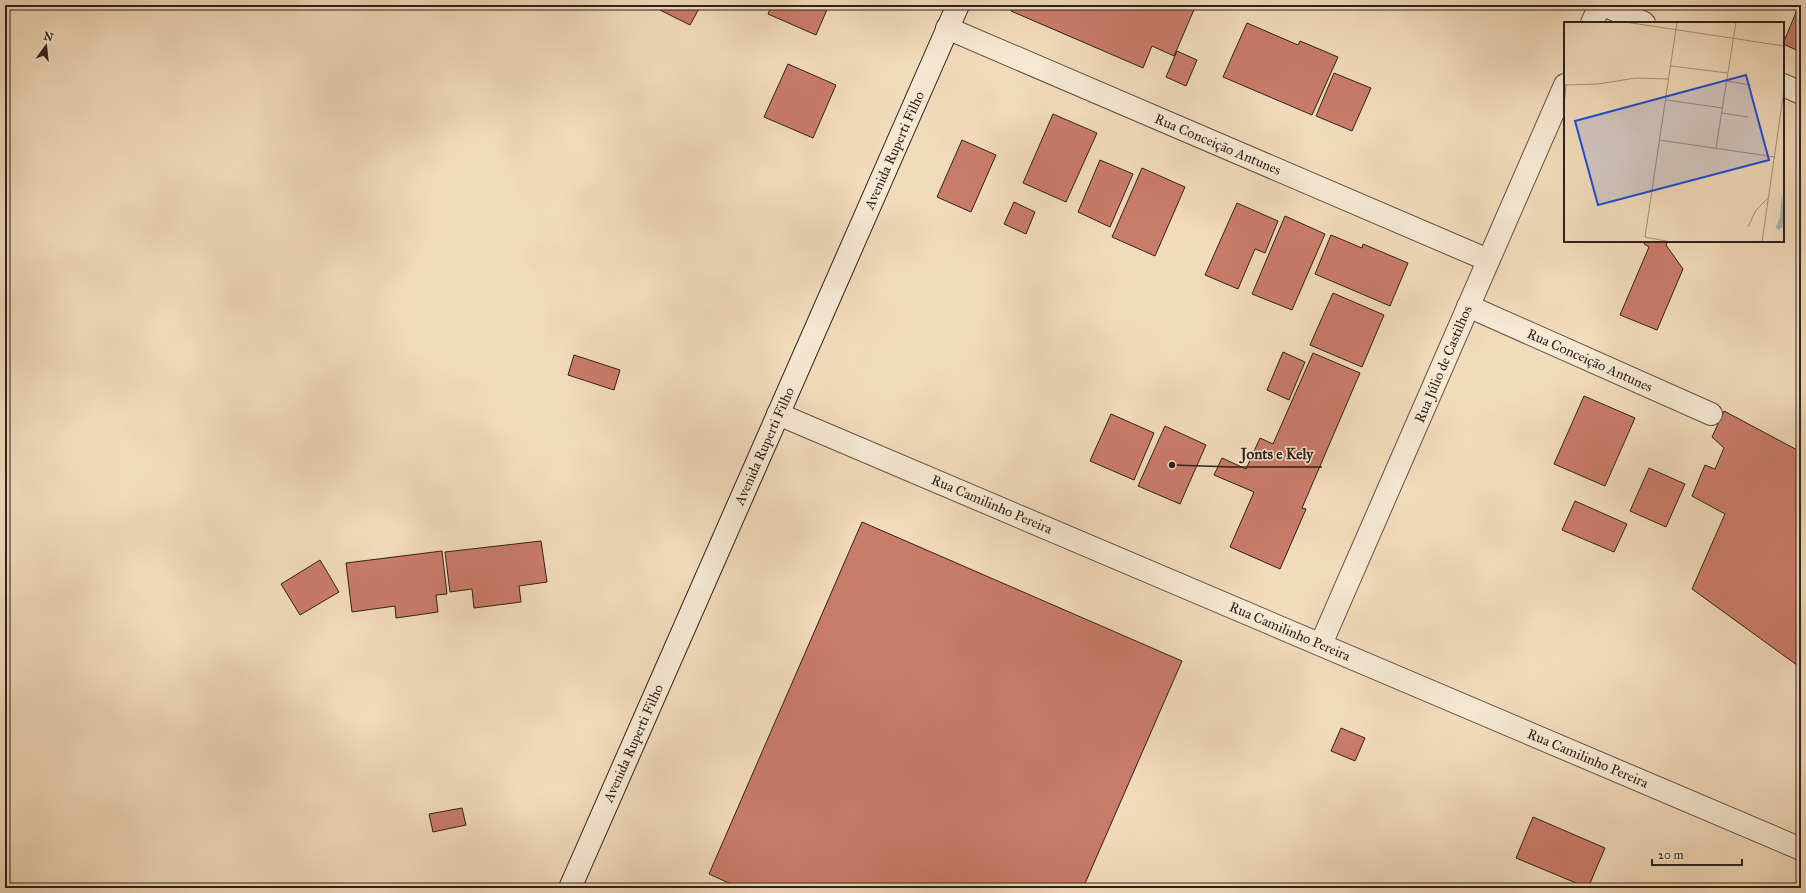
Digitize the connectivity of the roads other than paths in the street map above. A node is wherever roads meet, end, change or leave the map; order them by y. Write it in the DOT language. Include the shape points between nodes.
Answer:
graph roads {
  1 [pos="958,5"];
  2 [pos="1600,5"];
  3 [pos="1604,5"];
  4 [pos="1592,22"];
  5 [pos="1642,22"];
  6 [pos="947,28"];
  7 [pos="1784,85"];
  8 [pos="1564,87"];
  9 [pos="1801,93"];
  10 [pos="1488,260"];
  11 [pos="1468,306"];
  12 [pos="778,414"];
  13 [pos="1711,414"];
  14 [pos="1321,644"];
  15 [pos="1801,849"];
  16 [pos="570,888"];
  1 -- 6 [label="street, Avenida Ruperti Filho"];
  2 -- 4 [label="street"];
  3 -- 5 [label="street"];
  6 -- 10 [label="street, Rua Conceição Antunes"];
  6 -- 12 [label="street, Avenida Ruperti Filho"];
  7 -- 9 [label="street"];
  8 -- 10 [label="street, Rua Júlio de Castilhos"];
  10 -- 11 [label="street, Rua Júlio de Castilhos"];
  11 -- 13 [label="street, Rua Conceição Antunes"];
  11 -- 14 [label="street, Rua Júlio de Castilhos"];
  12 -- 14 [label="street, Rua Camilinho Pereira"];
  12 -- 16 [label="street, Avenida Ruperti Filho"];
  14 -- 15 [label="street, Rua Camilinho Pereira"];
}
